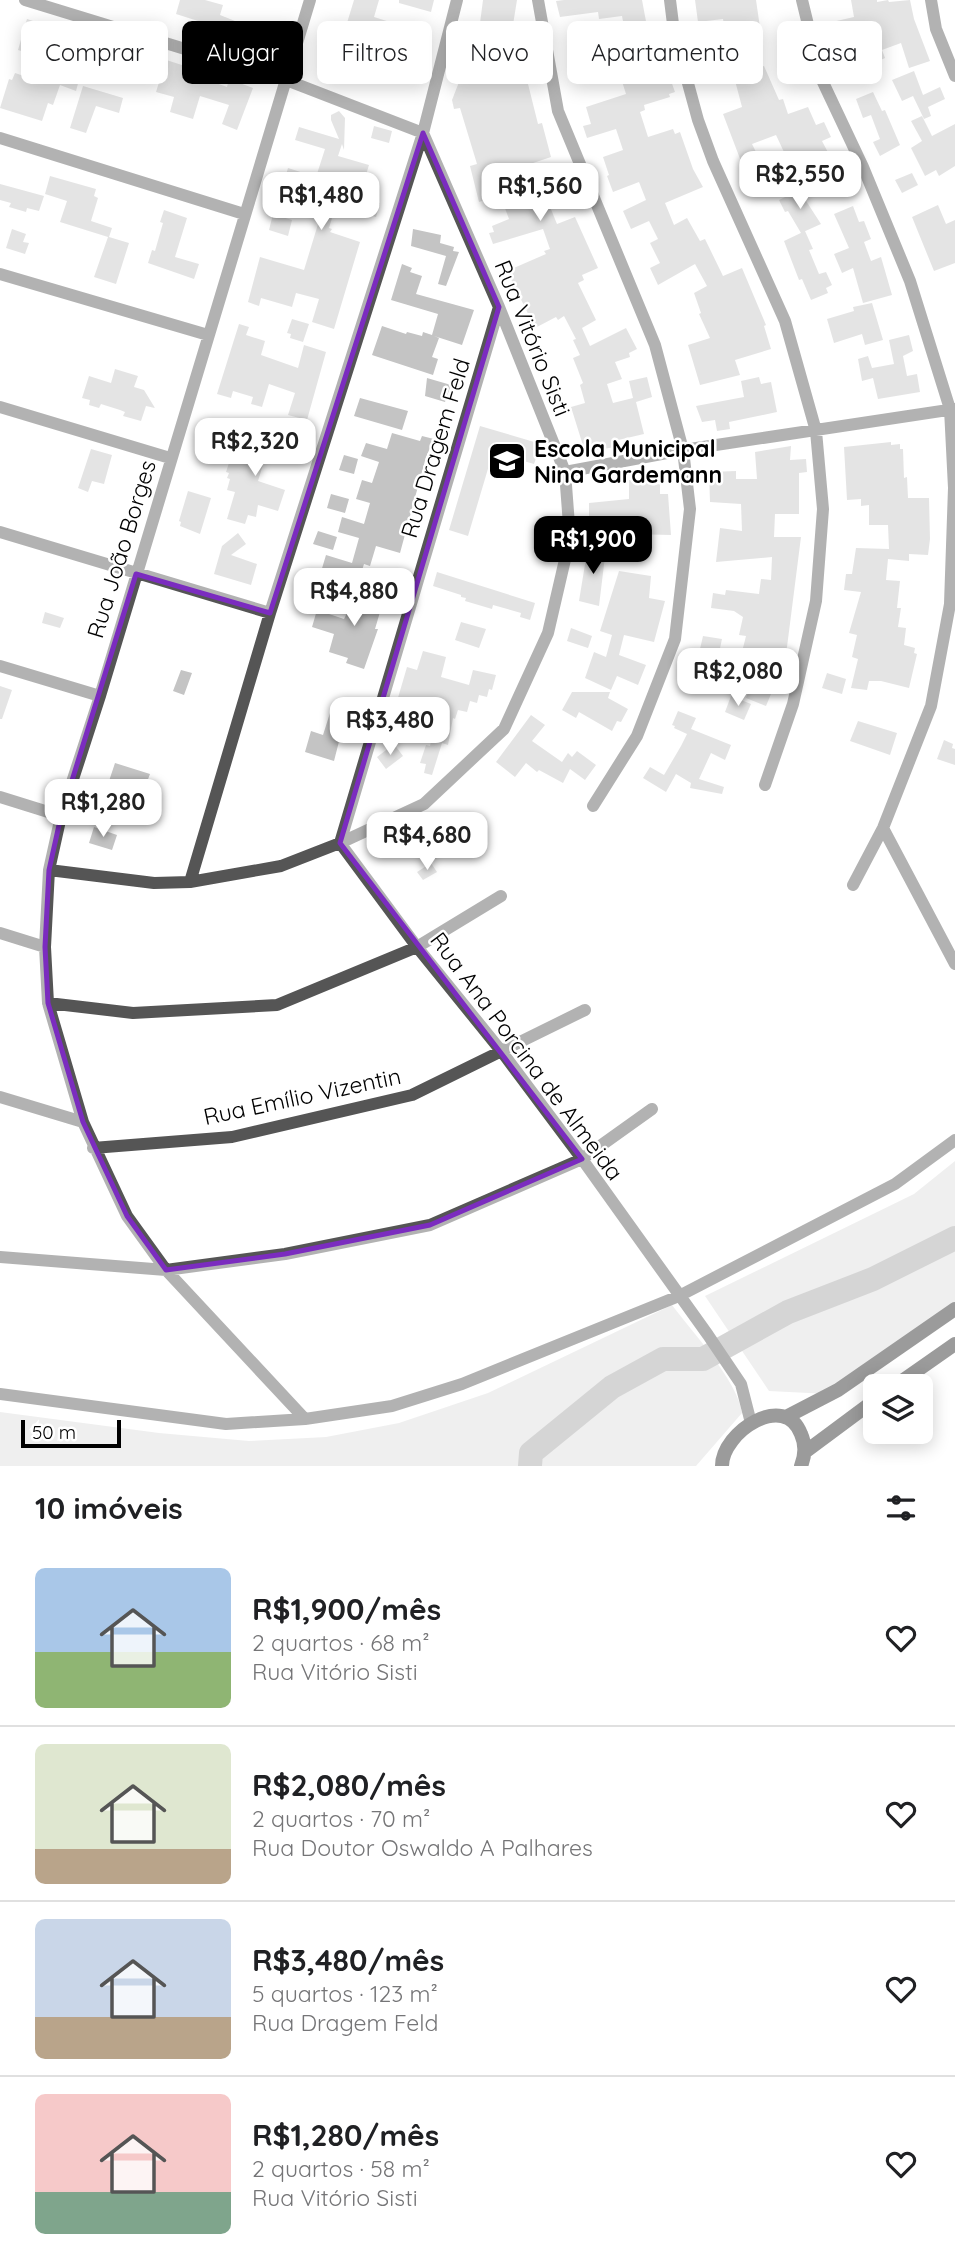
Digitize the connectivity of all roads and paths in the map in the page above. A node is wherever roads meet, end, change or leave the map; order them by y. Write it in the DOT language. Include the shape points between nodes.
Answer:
graph roads {
  1 [pos="25,0"];
  2 [pos="310,0"];
  3 [pos="457,0"];
  4 [pos="538,0"];
  5 [pos="670,0"];
  6 [pos="802,0"];
  7 [pos="931,0"];
  8 [pos="303,23"];
  9 [pos="182,48"];
  10 [pos="955,76"];
  11 [pos="285,84"];
  12 [pos="297,84"];
  13 [pos="423,132"];
  14 [pos="0,138"];
  15 [pos="244,214"];
  16 [pos="0,274"];
  17 [pos="499,307"];
  18 [pos="208,335"];
  19 [pos="0,407"];
  20 [pos="952,409"];
  21 [pos="816,431"];
  22 [pos="683,450"];
  23 [pos="170,458"];
  24 [pos="565,472"];
  25 [pos="0,532"];
  26 [pos="136,574"];
  27 [pos="270,614"];
  28 [pos="0,666"];
  29 [pos="100,696"];
  30 [pos="765,785"];
  31 [pos="0,797"];
  32 [pos="593,806"];
  33 [pos="61,816"];
  34 [pos="883,828"];
  35 [pos="340,843"];
  36 [pos="49,870"];
  37 [pos="190,882"];
  38 [pos="853,885"];
  39 [pos="501,896"];
  40 [pos="0,933"];
  41 [pos="45,947"];
  42 [pos="417,947"];
  43 [pos="955,964"];
  44 [pos="48,1003"];
  45 [pos="585,1010"];
  46 [pos="502,1052"];
  47 [pos="0,1097"];
  48 [pos="652,1109"];
  49 [pos="83,1122"];
  50 [pos="955,1140"];
  51 [pos="93,1148"];
  52 [pos="582,1160"];
  53 [pos="0,1257"];
  54 [pos="166,1270"];
  55 [pos="679,1296"];
  56 [pos="955,1309"];
  57 [pos="955,1344"];
  58 [pos="912,1374"];
  59 [pos="0,1395"];
  60 [pos="863,1411"];
  61 [pos="786,1417"];
  62 [pos="305,1419"];
  63 [pos="751,1423"];
  64 [pos="803,1459"];
  65 [pos="719,1464"];
  1 -- 9 [label="street"];
  2 -- 8 [label="street, Rua João Borges"];
  3 -- 13 [label="street"];
  4 -- 22 [label="street" via="558,111 655,345"];
  5 -- 21 [label="street" via="698,120 785,321"];
  6 -- 20 [label="street" via="821,78 910,282"];
  7 -- 10 [label="street" via="936,29"];
  11 -- 15 [label="street, Rua João Borges"];
  12 -- 13 [label="street"];
  13 -- 17 [label="street, Rua Vitório Sisti"];
  13 -- 27 [label="street"];
  14 -- 15 [label="street"];
  15 -- 18 [label="street, Rua João Borges"];
  16 -- 18 [label="street"];
  17 -- 24 [label="street, Rua Vitório Sisti"];
  17 -- 35 [label="street, Rua Dragem Feld"];
  18 -- 23 [label="street, Rua João Borges"];
  19 -- 23 [label="street"];
  20 -- 21 [label="street"];
  20 -- 34 [label="street" via="950,604 931,706"];
  21 -- 22 [label="street"];
  21 -- 30 [label="street" via="822,509 816,601 793,704"];
  22 -- 24 [label="street"];
  22 -- 32 [label="street" via="691,509 675,639 637,736"];
  23 -- 26 [label="street, Rua João Borges"];
  24 -- 35 [label="street, Rua Vitório Sisti" via="569,538 548,634 504,730 424,804"];
  25 -- 26 [label="street"];
  26 -- 27 [label="street"];
  26 -- 29 [label="street, Rua João Borges"];
  27 -- 37 [label="street"];
  28 -- 29 [label="street"];
  29 -- 33 [label="street, Rua João Borges"];
  31 -- 33 [label="street"];
  33 -- 36 [label="street, Rua João Borges"];
  34 -- 38 [label="street"];
  34 -- 43 [label="street"];
  35 -- 37 [label="street, Rua Vitório Sisti" via="281,866"];
  35 -- 42 [label="street, Rua Ana Porcina de Almeida"];
  36 -- 37 [label="street, Rua Vitório Sisti" via="153,883"];
  36 -- 41 [label="street, Rua João Borges"];
  39 -- 42 [label="street"];
  40 -- 41 [label="street"];
  41 -- 44 [label="street, Rua João Borges"];
  42 -- 44 [label="street" via="276,1004 133,1013"];
  42 -- 46 [label="street, Rua Ana Porcina de Almeida"];
  44 -- 49 [label="street, Rua João Borges"];
  45 -- 46 [label="street, Rua Emílio Vizentin"];
  46 -- 51 [label="street, Rua Emílio Vizentin" via="412,1095 232,1137"];
  46 -- 52 [label="street, Rua Ana Porcina de Almeida"];
  47 -- 49 [label="street"];
  48 -- 52 [label="street"];
  49 -- 51 [label="street, Rua João Borges"];
  50 -- 55 [label="street" via="895,1184"];
  51 -- 54 [label="street, Rua João Borges" via="127,1216"];
  52 -- 54 [label="street" via="430,1224 285,1254"];
  52 -- 55 [label="street, Rua Ana Porcina de Almeida"];
  53 -- 54 [label="street"];
  54 -- 62 [label="street, Rua João Borges"];
  55 -- 62 [label="street" via="462,1384 392,1406"];
  55 -- 63 [label="street, Rua Ana Porcina de Almeida" via="741,1384"];
  56 -- 61 [label="main road" via="838,1390"];
  57 -- 58 [label="main road"];
  59 -- 62 [label="street" via="226,1424"];
  60 -- 64 [label="main road"];
  61 -- 63 [label="main road" via="764,1417"];
  61 -- 64 [label="main road" via="801,1432"];
  63 -- 65 [label="main road" via="727,1447"];
}
